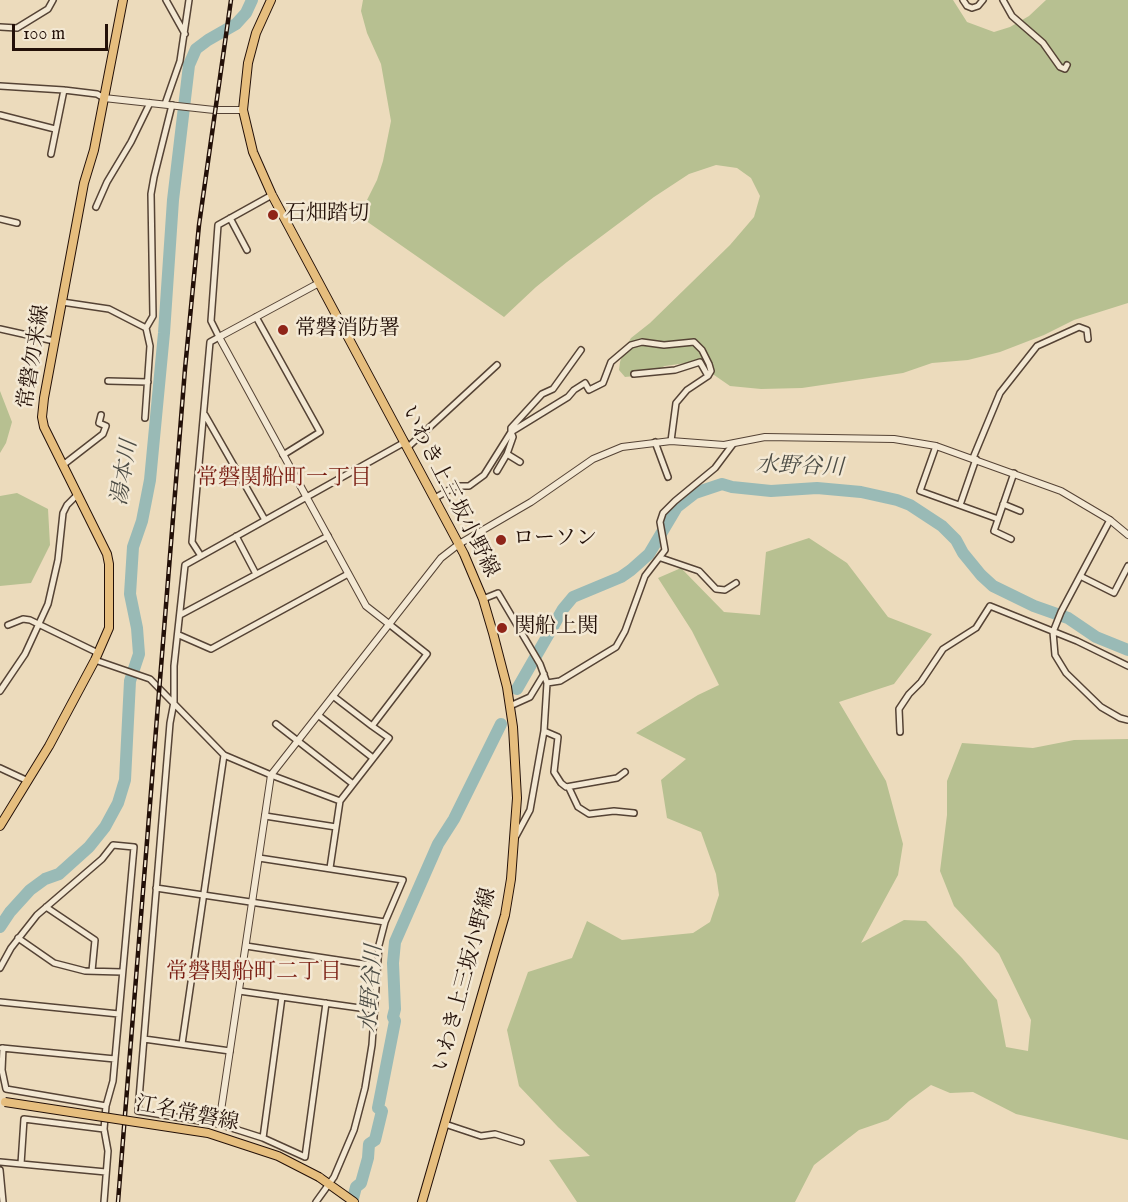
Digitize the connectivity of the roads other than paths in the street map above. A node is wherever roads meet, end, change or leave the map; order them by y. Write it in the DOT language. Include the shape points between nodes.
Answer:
graph roads {
  1 [pos="53,0"];
  2 [pos="123,0"];
  3 [pos="166,0"];
  4 [pos="189,0"];
  5 [pos="271,0"];
  6 [pos="963,0"];
  7 [pos="983,0"];
  8 [pos="1003,0"];
  9 [pos="0,27"];
  10 [pos="185,34"];
  11 [pos="1067,65"];
  12 [pos="0,86"];
  13 [pos="64,90"];
  14 [pos="104,98"];
  15 [pos="150,103"];
  16 [pos="171,105"];
  17 [pos="243,110"];
  18 [pos="0,115"];
  19 [pos="55,129"];
  20 [pos="51,154"];
  21 [pos="272,195"];
  22 [pos="96,207"];
  23 [pos="230,218"];
  24 [pos="0,219"];
  25 [pos="18,223"];
  26 [pos="247,250"];
  27 [pos="319,283"];
  28 [pos="62,302"];
  29 [pos="256,317"];
  30 [pos="0,328"];
  31 [pos="146,328"];
  32 [pos="219,337"];
  33 [pos="1088,339"];
  34 [pos="54,341"];
  35 [pos="581,350"];
  36 [pos="497,365"];
  37 [pos="634,375"];
  38 [pos="708,376"];
  39 [pos="108,381"];
  40 [pos="148,382"];
  41 [pos="204,414"];
  42 [pos="101,415"];
  43 [pos="145,418"];
  44 [pos="511,432"];
  45 [pos="671,441"];
  46 [pos="655,442"];
  47 [pos="733,444"];
  48 [pos="406,445"];
  49 [pos="936,446"];
  50 [pos="283,454"];
  51 [pos="507,454"];
  52 [pos="975,459"];
  53 [pos="520,462"];
  54 [pos="63,465"];
  55 [pos="497,471"];
  56 [pos="1014,473"];
  57 [pos="668,477"];
  58 [pos="78,494"];
  59 [pos="306,497"];
  60 [pos="435,498"];
  61 [pos="1003,504"];
  62 [pos="960,506"];
  63 [pos="1020,511"];
  64 [pos="998,519"];
  65 [pos="265,520"];
  66 [pos="1110,520"];
  67 [pos="1128,535"];
  68 [pos="236,536"];
  69 [pos="328,536"];
  70 [pos="1011,539"];
  71 [pos="459,544"];
  72 [pos="201,556"];
  73 [pos="661,558"];
  74 [pos="1128,566"];
  75 [pos="256,574"];
  76 [pos="348,574"];
  77 [pos="1080,576"];
  78 [pos="736,583"];
  79 [pos="483,599"];
  80 [pos="180,615"];
  81 [pos="389,624"];
  82 [pos="8,625"];
  83 [pos="39,625"];
  84 [pos="1053,632"];
  85 [pos="179,635"];
  86 [pos="97,656"];
  87 [pos="1128,666"];
  88 [pos="544,675"];
  89 [pos="547,682"];
  90 [pos="0,691"];
  91 [pos="333,696"];
  92 [pos="174,702"];
  93 [pos="510,706"];
  94 [pos="318,715"];
  95 [pos="1128,720"];
  96 [pos="276,724"];
  97 [pos="372,726"];
  98 [pos="544,731"];
  99 [pos="900,732"];
  100 [pos="298,741"];
  101 [pos="224,755"];
  102 [pos="373,758"];
  103 [pos="0,768"];
  104 [pos="625,772"];
  105 [pos="271,775"];
  106 [pos="29,782"];
  107 [pos="352,784"];
  108 [pos="569,788"];
  109 [pos="340,801"];
  110 [pos="634,813"];
  111 [pos="265,816"];
  112 [pos="0,826"];
  113 [pos="336,827"];
  114 [pos="515,837"];
  115 [pos="259,858"];
  116 [pos="330,868"];
  117 [pos="156,888"];
  118 [pos="203,895"];
  119 [pos="252,902"];
  120 [pos="46,907"];
  121 [pos="385,922"];
  122 [pos="18,938"];
  123 [pos="246,946"];
  124 [pos="377,966"];
  125 [pos="0,968"];
  126 [pos="92,971"];
  127 [pos="122,972"];
  128 [pos="239,991"];
  129 [pos="282,997"];
  130 [pos="0,1002"];
  131 [pos="326,1003"];
  132 [pos="374,1010"];
  133 [pos="118,1014"];
  134 [pos="144,1040"];
  135 [pos="182,1044"];
  136 [pos="1,1048"];
  137 [pos="230,1051"];
  138 [pos="115,1059"];
  139 [pos="2,1101"];
  140 [pos="106,1106"];
  141 [pos="219,1124"];
  142 [pos="445,1124"];
  143 [pos="104,1129"];
  144 [pos="263,1138"];
  145 [pos="521,1142"];
  146 [pos="0,1162"];
  147 [pos="21,1164"];
  148 [pos="0,1170"];
  149 [pos="106,1172"];
  150 [pos="329,1185"];
  151 [pos="3,1202"];
  152 [pos="104,1202"];
  153 [pos="316,1202"];
  154 [pos="354,1202"];
  155 [pos="422,1202"];
  1 -- 9 [label="street" via="48,9 17,28"];
  2 -- 14 [label="main road, 常磐勿来線"];
  3 -- 10 [label="street"];
  4 -- 10 [label="street"];
  5 -- 17 [label="main road, いわき上三坂小野線" via="251,48"];
  6 -- 7 [label="street" via="970,8"];
  8 -- 11 [label="street" via="1012,16 1043,43 1060,67 1065,69"];
  10 -- 16 [label="street"];
  12 -- 13 [label="street"];
  13 -- 14 [label="street"];
  13 -- 19 [label="street"];
  14 -- 15 [label="street"];
  14 -- 28 [label="main road, 常磐勿来線"];
  15 -- 16 [label="street"];
  15 -- 22 [label="street"];
  16 -- 17 [label="street"];
  16 -- 31 [label="street" via="151,194 153,316"];
  17 -- 21 [label="main road, いわき上三坂小野線" via="253,152"];
  18 -- 19 [label="street"];
  19 -- 20 [label="street"];
  21 -- 23 [label="street"];
  21 -- 27 [label="main road, いわき上三坂小野線"];
  23 -- 26 [label="street"];
  23 -- 32 [label="street" via="218,225 211,321"];
  24 -- 25 [label="street"];
  27 -- 29 [label="street"];
  27 -- 48 [label="main road, いわき上三坂小野線"];
  28 -- 31 [label="street" via="109,309"];
  28 -- 34 [label="main road, 常磐勿来線"];
  29 -- 32 [label="street"];
  29 -- 50 [label="street" via="320,432"];
  30 -- 34 [label="street"];
  31 -- 40 [label="street" via="150,346"];
  32 -- 41 [label="street" via="210,342"];
  32 -- 50 [label="street"];
  33 -- 52 [label="street" via="1087,330 1078,327 1037,346 1000,393"];
  34 -- 54 [label="main road, 常磐勿来線" via="42,422"];
  35 -- 44 [label="street" via="553,389 542,394"];
  36 -- 48 [label="street"];
  37 -- 38 [label="street" via="675,370 700,362"];
  38 -- 44 [label="street" via="709,363 694,342 637,343 614,358 603,383 589,390 585,382"];
  38 -- 45 [label="street" via="676,403"];
  39 -- 40 [label="street"];
  40 -- 43 [label="street"];
  41 -- 65 [label="street"];
  41 -- 72 [label="street" via="192,542"];
  42 -- 54 [label="street" via="99,423 106,426 104,434"];
  44 -- 51 [label="street"];
  44 -- 60 [label="street" via="476,482 456,486"];
  45 -- 46 [label="street"];
  45 -- 47 [label="street"];
  46 -- 57 [label="street"];
  46 -- 71 [label="street" via="622,447 593,459 531,502"];
  47 -- 49 [label="street" via="765,437 894,439"];
  47 -- 73 [label="street" via="715,468 666,508 661,518 665,541"];
  48 -- 59 [label="street"];
  48 -- 60 [label="main road, いわき上三坂小野線"];
  49 -- 52 [label="street"];
  49 -- 62 [label="street" via="920,491"];
  50 -- 59 [label="street"];
  51 -- 53 [label="street"];
  51 -- 55 [label="street"];
  52 -- 56 [label="street"];
  52 -- 62 [label="street"];
  54 -- 58 [label="main road, 常磐勿来線"];
  56 -- 61 [label="street"];
  56 -- 66 [label="street" via="1061,491"];
  58 -- 83 [label="street" via="63,513 54,584"];
  58 -- 86 [label="main road, 常磐勿来線" via="109,564 110,620"];
  59 -- 65 [label="street"];
  59 -- 69 [label="street"];
  60 -- 71 [label="main road, いわき上三坂小野線"];
  61 -- 63 [label="street"];
  61 -- 64 [label="street"];
  62 -- 64 [label="street"];
  64 -- 70 [label="street" via="994,531"];
  65 -- 68 [label="street"];
  66 -- 67 [label="street"];
  66 -- 77 [label="street"];
  68 -- 72 [label="street"];
  68 -- 75 [label="street"];
  69 -- 75 [label="street"];
  69 -- 76 [label="street"];
  71 -- 79 [label="main road, いわき上三坂小野線"];
  71 -- 81 [label="street" via="441,558"];
  72 -- 80 [label="street" via="185,565"];
  73 -- 78 [label="street" via="699,570 716,589 725,590"];
  73 -- 89 [label="street" via="645,576 625,631 613,650 560,681"];
  74 -- 77 [label="street" via="1114,593"];
  75 -- 80 [label="street"];
  76 -- 81 [label="street" via="366,606"];
  76 -- 85 [label="street" via="211,649"];
  77 -- 84 [label="street"];
  79 -- 88 [label="street" via="498,593"];
  79 -- 93 [label="main road, いわき上三坂小野線"];
  80 -- 85 [label="street"];
  81 -- 91 [label="street"];
  81 -- 97 [label="street" via="427,654"];
  82 -- 83 [label="street" via="22,619"];
  83 -- 86 [label="street"];
  83 -- 90 [label="street"];
  84 -- 87 [label="street"];
  84 -- 95 [label="street" via="1055,655 1066,673 1110,714"];
  84 -- 99 [label="street" via="990,606 976,628 943,649 909,694 899,709"];
  85 -- 92 [label="street"];
  86 -- 92 [label="street" via="145,676"];
  86 -- 106 [label="main road, 常磐勿来線"];
  88 -- 89 [label="street"];
  88 -- 93 [label="street" via="530,697"];
  89 -- 98 [label="street"];
  91 -- 94 [label="street"];
  91 -- 97 [label="street"];
  92 -- 101 [label="street"];
  92 -- 117 [label="street"];
  93 -- 114 [label="main road, いわき上三坂小野線" via="517,789"];
  94 -- 100 [label="street"];
  94 -- 102 [label="street"];
  96 -- 100 [label="street"];
  97 -- 102 [label="street" via="389,738"];
  98 -- 108 [label="street" via="558,737 554,772"];
  98 -- 114 [label="street" via="530,810"];
  100 -- 105 [label="street"];
  100 -- 107 [label="street"];
  101 -- 105 [label="street"];
  101 -- 118 [label="street"];
  102 -- 107 [label="street"];
  103 -- 106 [label="street"];
  104 -- 108 [label="street" via="616,778"];
  105 -- 109 [label="street"];
  105 -- 111 [label="street"];
  106 -- 112 [label="main road, 常磐勿来線"];
  107 -- 109 [label="street"];
  108 -- 110 [label="street" via="578,807 589,814"];
  109 -- 113 [label="street"];
  111 -- 113 [label="street"];
  111 -- 115 [label="street"];
  113 -- 116 [label="street"];
  114 -- 142 [label="main road, いわき上三坂小野線" via="499,941"];
  115 -- 116 [label="street"];
  115 -- 119 [label="street"];
  116 -- 121 [label="street" via="403,880"];
  117 -- 118 [label="street"];
  117 -- 134 [label="street"];
  118 -- 119 [label="street"];
  118 -- 135 [label="street"];
  119 -- 121 [label="street"];
  119 -- 123 [label="street"];
  120 -- 122 [label="street"];
  120 -- 126 [label="street" via="94,940"];
  120 -- 127 [label="street" via="113,845 134,847"];
  121 -- 124 [label="street"];
  122 -- 125 [label="street"];
  122 -- 126 [label="street" via="54,963"];
  123 -- 124 [label="street"];
  123 -- 128 [label="street"];
  124 -- 132 [label="street"];
  126 -- 127 [label="street"];
  127 -- 133 [label="street"];
  128 -- 129 [label="street"];
  128 -- 137 [label="street"];
  129 -- 131 [label="street"];
  129 -- 144 [label="street"];
  130 -- 133 [label="street"];
  131 -- 132 [label="street"];
  131 -- 144 [label="street" via="305,1157"];
  132 -- 150 [label="street" via="365,1088 348,1148"];
  133 -- 138 [label="street"];
  134 -- 135 [label="street"];
  134 -- 141 [label="street" via="138,1111"];
  135 -- 137 [label="street"];
  136 -- 138 [label="street"];
  136 -- 140 [label="street" via="6,1089"];
  137 -- 141 [label="street"];
  138 -- 140 [label="street"];
  139 -- 150 [label="main road, 江名常磐線, bridge" via="208,1133 278,1156"];
  140 -- 143 [label="street"];
  141 -- 144 [label="street"];
  142 -- 145 [label="street" via="481,1136 495,1134"];
  142 -- 155 [label="main road, いわき上三坂小野線"];
  143 -- 147 [label="street" via="24,1119"];
  143 -- 149 [label="street"];
  146 -- 147 [label="street"];
  147 -- 149 [label="street"];
  148 -- 151 [label="street"];
  149 -- 152 [label="street"];
  150 -- 153 [label="street"];
  150 -- 154 [label="main road, 江名常磐線"];
}
